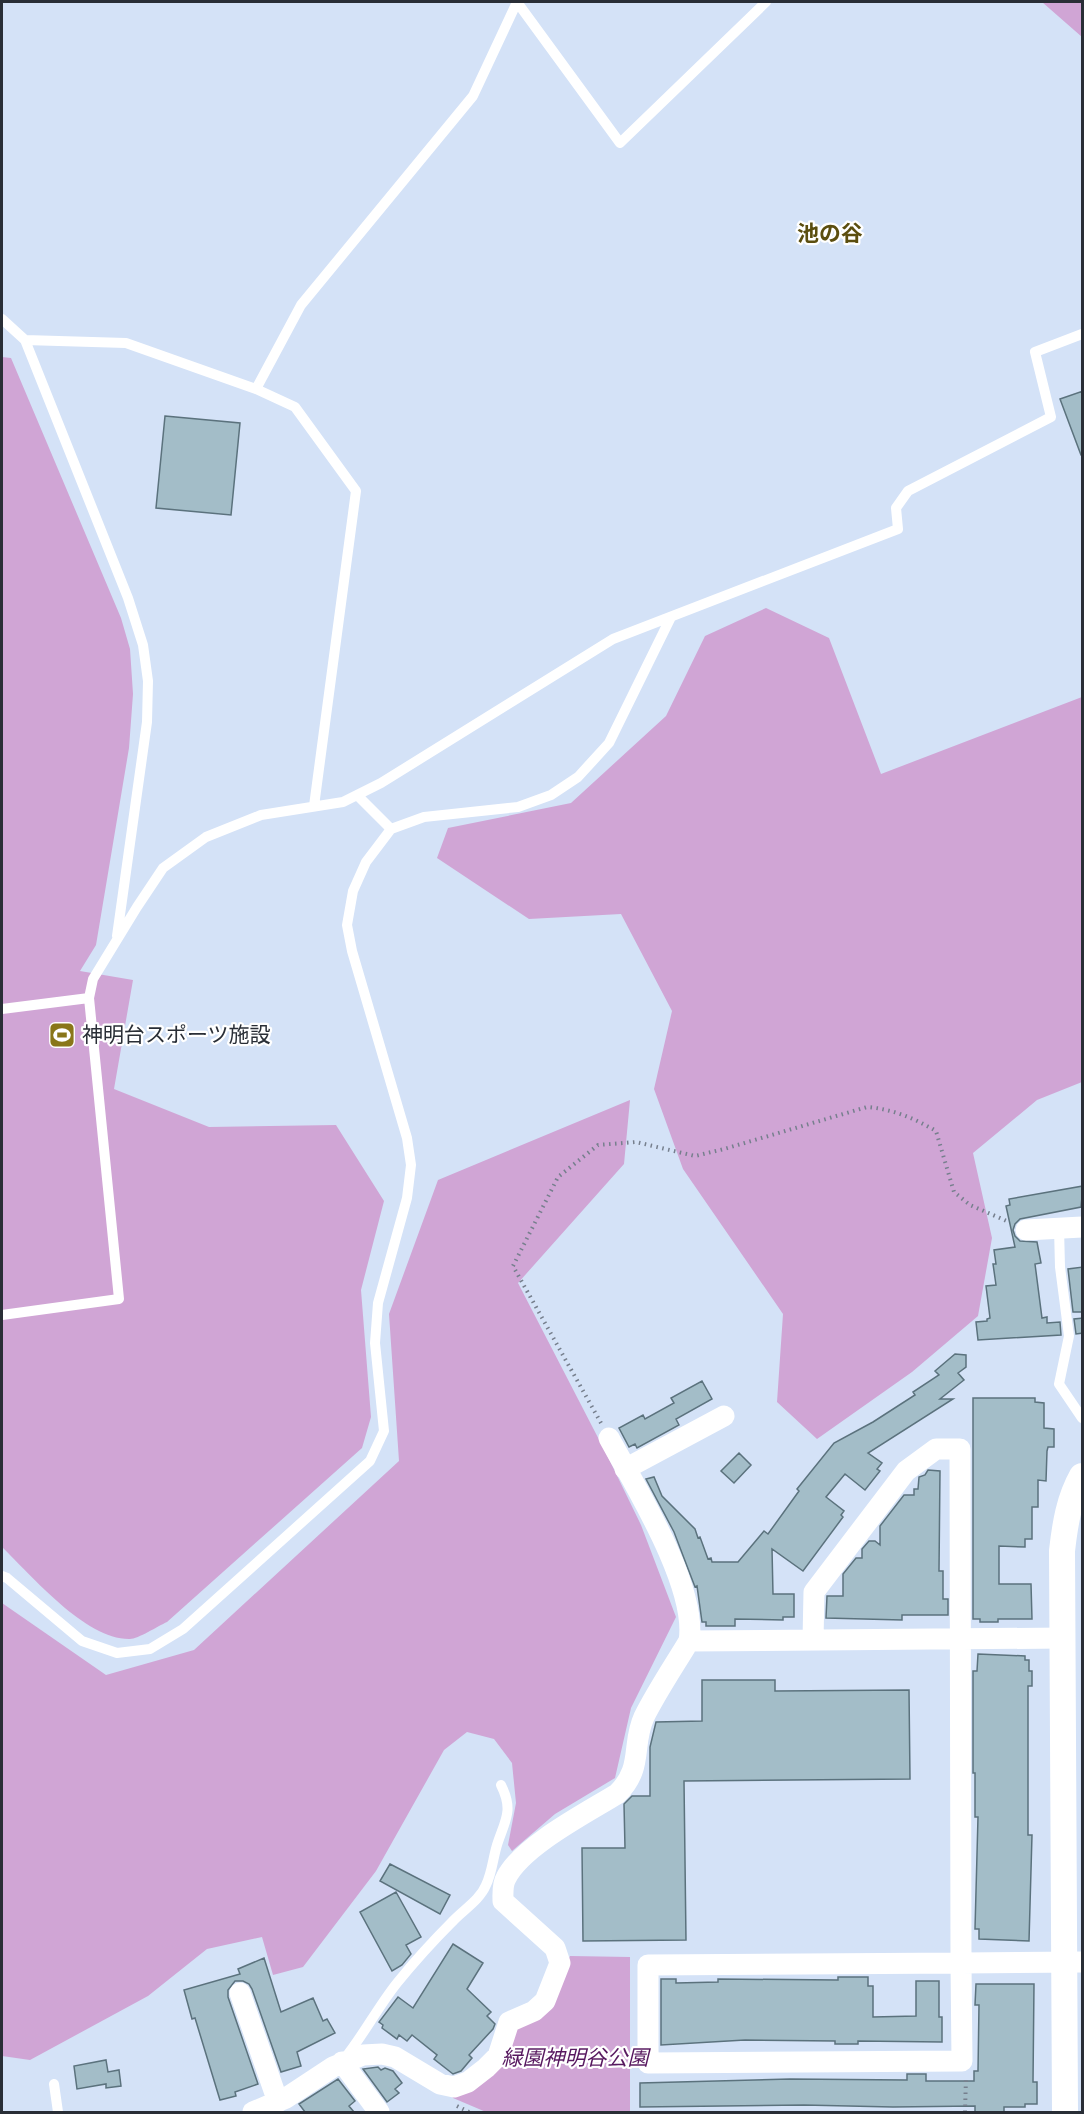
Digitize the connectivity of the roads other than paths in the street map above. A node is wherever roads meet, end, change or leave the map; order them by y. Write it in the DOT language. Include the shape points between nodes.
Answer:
graph roads {
  1 [pos="517,2"];
  2 [pos="766,2"];
  3 [pos="2,319"];
  4 [pos="1083,334"];
  5 [pos="25,340"];
  6 [pos="256,389"];
  7 [pos="671,617"];
  8 [pos="357,795"];
  9 [pos="314,806"];
  10 [pos="391,829"];
  11 [pos="116,941"];
  12 [pos="89,998"];
  13 [pos="2,1009"];
  14 [pos="1083,1227"];
  15 [pos="1059,1228"];
  16 [pos="1026,1230"];
  17 [pos="2,1315"];
  18 [pos="724,1416"];
  19 [pos="1083,1418"];
  20 [pos="609,1438"];
  21 [pos="626,1469"];
  22 [pos="1083,1476"];
  23 [pos="2,1576"];
  24 [pos="1064,1638"];
  25 [pos="962,1639"];
  26 [pos="813,1640"];
  27 [pos="689,1641"];
  28 [pos="501,1785"];
  29 [pos="962,1963"];
  30 [pos="1074,1963"];
  31 [pos="240,1993"];
  32 [pos="342,2062"];
  33 [pos="54,2084"];
  34 [pos="287,2104"];
  35 [pos="57,2112"];
  36 [pos="253,2112"];
  37 [pos="379,2112"];
  38 [pos="1065,2112"];
  1 -- 2 [label="lane" via="620,143"];
  1 -- 6 [label="lane" via="473,96 301,305"];
  3 -- 5 [label="lane"];
  4 -- 7 [label="lane" via="1035,352 1052,417 908,491 896,508 898,529"];
  5 -- 6 [label="lane" via="126,343"];
  5 -- 11 [label="lane" via="128,598 148,681 147,722"];
  6 -- 9 [label="lane" via="295,407 356,491"];
  7 -- 8 [label="lane" via="613,639"];
  7 -- 10 [label="lane" via="609,742 578,777 551,795 518,807 424,817"];
  8 -- 9 [label="lane" via="343,802"];
  8 -- 10 [label="lane"];
  9 -- 11 [label="lane" via="261,815 206,837 163,868"];
  10 -- 23 [label="lane" via="366,862 353,891 347,925 407,1138 411,1165 407,1198 378,1304 375,1343 384,1431 370,1461 183,1629 150,1648 117,1653 82,1641"];
  11 -- 12 [label="lane" via="93,979"];
  12 -- 13 [label="lane"];
  12 -- 17 [label="lane" via="119,1299"];
  14 -- 15 [label="street"];
  15 -- 16 [label="street"];
  15 -- 19 [label="lane" via="1069,1336 1059,1384"];
  18 -- 21 [label="street"];
  20 -- 21 [label="street"];
  21 -- 27 [label="street" via="661,1535 687,1601"];
  22 -- 24 [label="street" via="1065,1522"];
  24 -- 25 [label="street"];
  24 -- 30 [label="street"];
  25 -- 26 [label="street"];
  25 -- 26 [label="street" via="960,1449 936,1449 906,1471 814,1592"];
  25 -- 29 [label="street"];
  26 -- 27 [label="street"];
  27 -- 32 [label="street" via="643,1719 633,1771 626,1785 533,1848 506,1878 504,1901 555,1948 560,1963 545,2001 534,2012 509,2022 498,2056 468,2082 454,2087 440,2084 395,2057 363,2055"];
  28 -- 32 [label="lane" via="508,1800 507,1819 486,1887 397,1983"];
  29 -- 29 [label="street" via="962,2061 648,2063 648,1965"];
  29 -- 30 [label="street"];
  30 -- 38 [label="street"];
  31 -- 34 [label="street"];
  32 -- 34 [label="street"];
  32 -- 37 [label="street"];
  33 -- 35 [label="lane"];
  34 -- 36 [label="street"];
}
